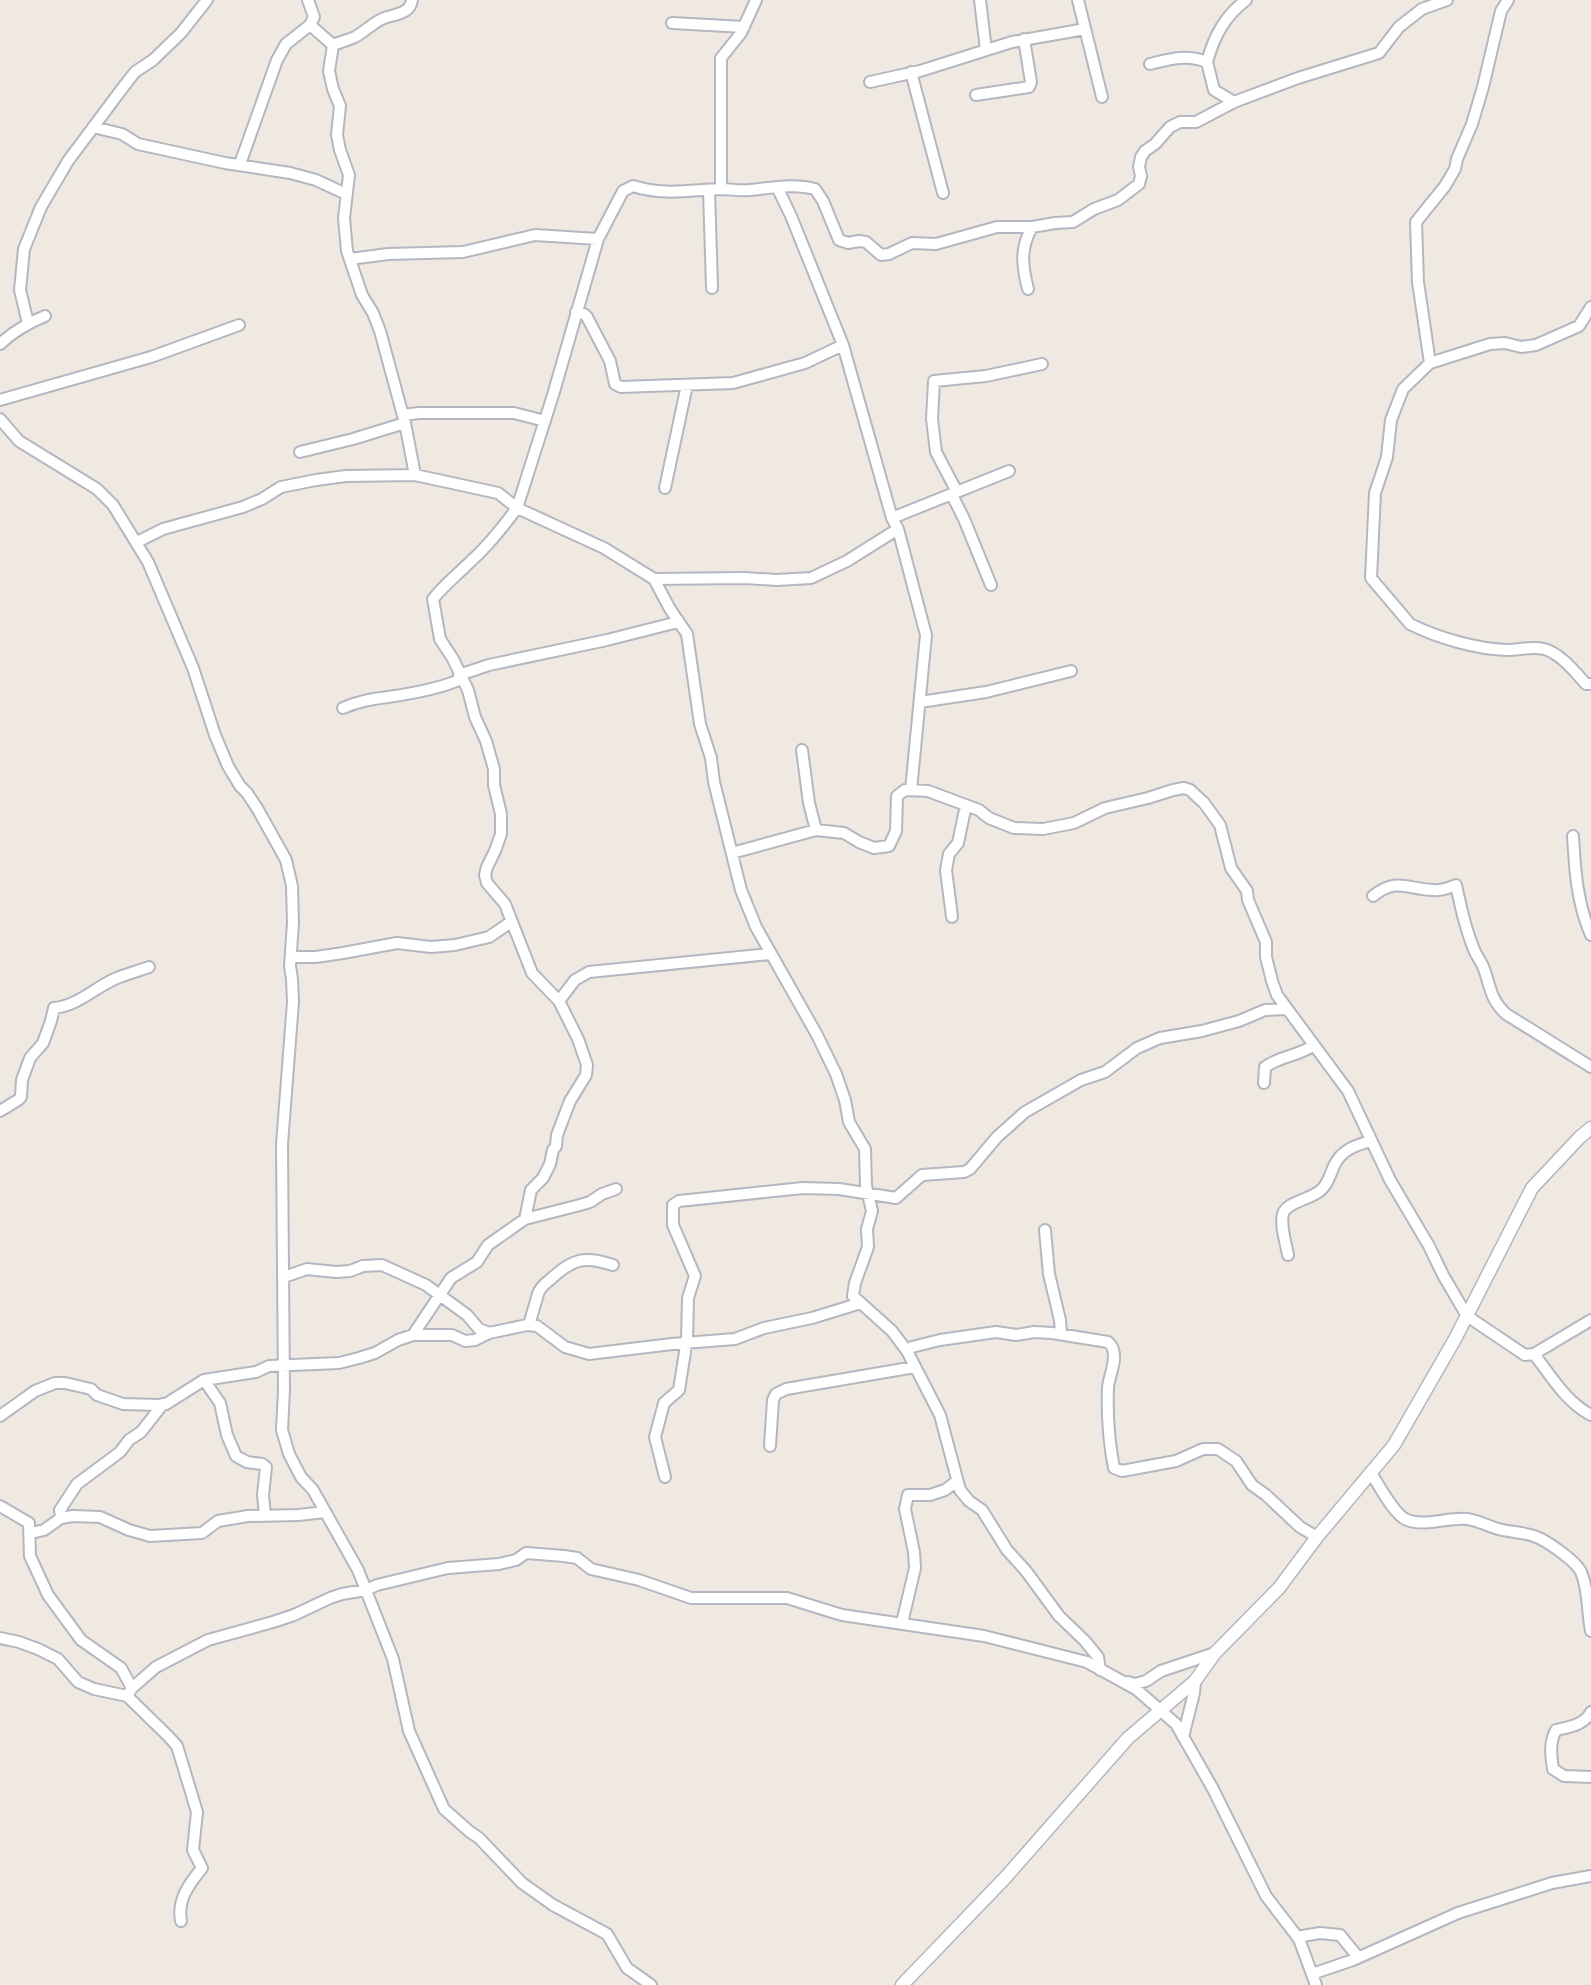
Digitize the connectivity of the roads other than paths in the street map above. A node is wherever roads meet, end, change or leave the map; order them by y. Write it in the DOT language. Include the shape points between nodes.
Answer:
graph roads {
  1 [pos="207,0"];
  2 [pos="308,0"];
  3 [pos="412,0"];
  4 [pos="756,0"];
  5 [pos="980,0"];
  6 [pos="1078,0"];
  7 [pos="1246,0"];
  8 [pos="1447,0"];
  9 [pos="1508,0"];
  10 [pos="672,23"];
  11 [pos="310,25"];
  12 [pos="744,27"];
  13 [pos="1085,28"];
  14 [pos="1024,39"];
  15 [pos="333,45"];
  16 [pos="986,50"];
  17 [pos="1207,62"];
  18 [pos="1150,64"];
  19 [pos="911,72"];
  20 [pos="870,82"];
  21 [pos="976,95"];
  22 [pos="1102,97"];
  23 [pos="1234,102"];
  24 [pos="93,127"];
  25 [pos="240,164"];
  26 [pos="777,187"];
  27 [pos="721,189"];
  28 [pos="709,190"];
  29 [pos="943,193"];
  30 [pos="346,194"];
  31 [pos="1032,227"];
  32 [pos="598,239"];
  33 [pos="350,259"];
  34 [pos="712,288"];
  35 [pos="1028,289"];
  36 [pos="1591,307"];
  37 [pos="576,312"];
  38 [pos="45,316"];
  39 [pos="28,323"];
  40 [pos="239,325"];
  41 [pos="0,344"];
  42 [pos="843,345"];
  43 [pos="1430,363"];
  44 [pos="1042,364"];
  45 [pos="687,385"];
  46 [pos="0,400"];
  47 [pos="0,419"];
  48 [pos="404,419"];
  49 [pos="545,421"];
  50 [pos="300,452"];
  51 [pos="1009,471"];
  52 [pos="415,475"];
  53 [pos="665,488"];
  54 [pos="954,493"];
  55 [pos="517,508"];
  56 [pos="892,518"];
  57 [pos="898,530"];
  58 [pos="137,542"];
  59 [pos="654,579"];
  60 [pos="991,585"];
  61 [pos="678,622"];
  62 [pos="1071,671"];
  63 [pos="460,677"];
  64 [pos="1591,684"];
  65 [pos="920,702"];
  66 [pos="343,708"];
  67 [pos="802,750"];
  68 [pos="911,790"];
  69 [pos="966,805"];
  70 [pos="816,830"];
  71 [pos="1573,836"];
  72 [pos="732,853"];
  73 [pos="1373,896"];
  74 [pos="952,917"];
  75 [pos="511,922"];
  76 [pos="1591,935"];
  77 [pos="770,954"];
  78 [pos="291,957"];
  79 [pos="149,967"];
  80 [pos="558,1001"];
  81 [pos="1286,1009"];
  82 [pos="1314,1046"];
  83 [pos="1591,1067"];
  84 [pos="1264,1083"];
  85 [pos="0,1111"];
  86 [pos="1591,1128"];
  87 [pos="1371,1140"];
  88 [pos="616,1190"];
  89 [pos="868,1195"];
  90 [pos="525,1219"];
  91 [pos="1045,1230"];
  92 [pos="1288,1255"];
  93 [pos="613,1265"];
  94 [pos="284,1277"];
  95 [pos="440,1295"];
  96 [pos="861,1303"];
  97 [pos="1467,1316"];
  98 [pos="1591,1320"];
  99 [pos="529,1325"];
  100 [pos="489,1333"];
  101 [pos="1061,1334"];
  102 [pos="413,1335"];
  103 [pos="687,1343"];
  104 [pos="907,1351"];
  105 [pos="1534,1354"];
  106 [pos="283,1365"];
  107 [pos="915,1367"];
  108 [pos="204,1380"];
  109 [pos="163,1404"];
  110 [pos="1591,1415"];
  111 [pos="0,1416"];
  112 [pos="770,1446"];
  113 [pos="1371,1473"];
  114 [pos="665,1477"];
  115 [pos="957,1481"];
  116 [pos="0,1506"];
  117 [pos="325,1512"];
  118 [pos="265,1515"];
  119 [pos="61,1518"];
  120 [pos="31,1533"];
  121 [pos="1317,1537"];
  122 [pos="1582,1575"];
  123 [pos="1591,1582"];
  124 [pos="366,1590"];
  125 [pos="902,1623"];
  126 [pos="1591,1631"];
  127 [pos="0,1638"];
  128 [pos="1215,1653"];
  129 [pos="1100,1670"];
  130 [pos="125,1674"];
  131 [pos="1119,1680"];
  132 [pos="141,1681"];
  133 [pos="1195,1681"];
  134 [pos="129,1692"];
  135 [pos="1160,1712"];
  136 [pos="1591,1712"];
  137 [pos="1183,1737"];
  138 [pos="1591,1777"];
  139 [pos="1591,1876"];
  140 [pos="181,1921"];
  141 [pos="1297,1937"];
  142 [pos="1358,1957"];
  143 [pos="1314,1979"];
  144 [pos="651,1985"];
  145 [pos="902,1985"];
  1 -- 24 [label="street" via="174,40 135,72"];
  2 -- 11 [label="street" via="314,17"];
  3 -- 15 [label="street" via="406,10"];
  4 -- 12 [label="street"];
  5 -- 16 [label="street"];
  6 -- 13 [label="street"];
  7 -- 17 [label="street" via="1230,13 1216,34"];
  8 -- 23 [label="street" via="1422,9 1399,27 1378,54"];
  9 -- 43 [label="street" via="1501,11 1483,87 1455,169 1416,222 1418,282"];
  10 -- 12 [label="street"];
  11 -- 15 [label="street"];
  11 -- 25 [label="street" via="286,44 277,60"];
  12 -- 27 [label="street" via="721,58"];
  13 -- 14 [label="street"];
  13 -- 22 [label="street"];
  14 -- 16 [label="street"];
  14 -- 21 [label="street" via="1029,87"];
  15 -- 30 [label="street" via="329,71 340,106 340,150 350,175"];
  16 -- 19 [label="street"];
  17 -- 18 [label="street" via="1176,57"];
  17 -- 23 [label="street" via="1214,90"];
  19 -- 20 [label="street"];
  19 -- 29 [label="street"];
  23 -- 31 [label="street" via="1196,122 1180,122 1170,127 1141,157 1139,184 1118,200 1072,222"];
  24 -- 25 [label="street" via="122,134 138,144"];
  24 -- 39 [label="street" via="41,207 24,249 20,290"];
  25 -- 30 [label="street" via="316,180"];
  26 -- 27 [label="street"];
  26 -- 31 [label="street" via="815,189 838,240 866,242 881,255 912,243 936,244 997,227"];
  26 -- 42 [label="street"];
  27 -- 28 [label="street"];
  28 -- 32 [label="street" via="672,193 633,186 623,191"];
  28 -- 34 [label="street"];
  30 -- 33 [label="street" via="344,218"];
  31 -- 35 [label="street" via="1023,251"];
  32 -- 33 [label="street" via="535,235 463,252"];
  32 -- 37 [label="street"];
  33 -- 48 [label="street" via="380,331"];
  36 -- 43 [label="street" via="1579,326 1536,345 1490,344"];
  37 -- 45 [label="street" via="587,316 610,362 617,386"];
  37 -- 49 [label="street"];
  38 -- 39 [label="street"];
  39 -- 41 [label="street"];
  40 -- 46 [label="street" via="151,357"];
  42 -- 45 [label="street" via="805,363 744,381"];
  42 -- 56 [label="street"];
  43 -- 64 [label="street" via="1403,389 1391,420 1387,456 1375,493 1371,578 1410,624 1432,635 1506,650 1543,648"];
  44 -- 54 [label="street" via="986,376 934,381 932,419 936,452"];
  45 -- 53 [label="street"];
  47 -- 58 [label="street" via="19,441 97,489 113,505"];
  48 -- 49 [label="street" via="419,413 494,412"];
  48 -- 50 [label="street" via="353,439"];
  48 -- 52 [label="street"];
  49 -- 55 [label="street"];
  51 -- 54 [label="street"];
  52 -- 55 [label="street" via="498,493"];
  52 -- 58 [label="street" via="346,476 281,487 243,507 164,529"];
  54 -- 56 [label="street"];
  54 -- 60 [label="street"];
  55 -- 59 [label="street" via="604,548"];
  55 -- 63 [label="street" via="433,599 440,639"];
  56 -- 57 [label="street"];
  57 -- 59 [label="street" via="811,578"];
  57 -- 65 [label="street" via="926,635"];
  58 -- 78 [label="street" via="193,668 228,766 286,860 292,886"];
  59 -- 61 [label="street"];
  61 -- 63 [label="street" via="489,665"];
  61 -- 72 [label="street" via="687,634 700,724"];
  62 -- 65 [label="street" via="986,692"];
  63 -- 66 [label="street" via="445,685 364,700"];
  63 -- 75 [label="street" via="486,741 501,814 501,834 485,875 505,904"];
  65 -- 68 [label="street"];
  67 -- 70 [label="street"];
  68 -- 69 [label="street" via="928,791"];
  68 -- 70 [label="street" via="897,796 896,831 889,846 874,848 844,833"];
  69 -- 74 [label="street" via="958,843 949,854 946,870"];
  69 -- 81 [label="street" via="1014,828 1043,829 1074,823 1105,808 1173,790 1190,790 1220,825 1231,868 1247,891 1266,942 1272,981"];
  70 -- 72 [label="street"];
  71 -- 76 [label="street" via="1575,876"];
  72 -- 77 [label="street" via="741,890"];
  73 -- 83 [label="street" via="1398,884 1435,891 1456,885 1467,929 1489,989 1501,1009"];
  75 -- 78 [label="street" via="489,937 455,945 397,943 316,957"];
  75 -- 80 [label="street" via="532,973"];
  77 -- 80 [label="street" via="589,972 575,980"];
  77 -- 89 [label="street" via="836,1074 849,1122 865,1149"];
  78 -- 94 [label="street" via="293,1002 282,1144"];
  79 -- 85 [label="street" via="54,1008 43,1043 30,1059 22,1080 21,1097"];
  80 -- 90 [label="street" via="588,1069 570,1101 543,1178 531,1190"];
  81 -- 82 [label="street"];
  81 -- 89 [label="street" via="1265,1010 1239,1021 1160,1038 1137,1048 1105,1072 1081,1080 1025,1112 970,1169 921,1175 896,1198"];
  82 -- 84 [label="street" via="1273,1061 1265,1067"];
  82 -- 87 [label="street" via="1348,1091"];
  86 -- 97 [label="street" via="1532,1188"];
  87 -- 92 [label="street" via="1345,1152 1322,1190 1286,1208 1283,1219"];
  87 -- 97 [label="street"];
  88 -- 90 [label="street" via="591,1202"];
  89 -- 96 [label="street" via="872,1210 868,1247 853,1296"];
  89 -- 103 [label="street" via="803,1188 679,1201 673,1205 673,1225 695,1276 688,1298"];
  90 -- 95 [label="street" via="488,1245 477,1262 451,1278"];
  91 -- 101 [label="street"];
  93 -- 99 [label="street" via="576,1261 559,1271 538,1292"];
  94 -- 95 [label="street" via="307,1269 336,1272 382,1265"];
  94 -- 106 [label="street"];
  95 -- 100 [label="street"];
  95 -- 102 [label="street"];
  96 -- 103 [label="street" via="735,1339"];
  96 -- 104 [label="street" via="892,1331"];
  97 -- 105 [label="street" via="1525,1355"];
  97 -- 113 [label="street" via="1394,1445"];
  98 -- 105 [label="street"];
  99 -- 100 [label="street"];
  99 -- 103 [label="street" via="537,1326 565,1347 589,1354"];
  100 -- 102 [label="street" via="465,1341 452,1335"];
  101 -- 104 [label="street" via="996,1332 940,1340"];
  101 -- 121 [label="street" via="1108,1342 1114,1350 1108,1385 1114,1468 1122,1471 1144,1467 1176,1461 1203,1449 1218,1449 1236,1461 1252,1485"];
  102 -- 106 [label="street" via="375,1353 339,1363"];
  103 -- 114 [label="street" via="679,1390 664,1403 655,1437"];
  104 -- 107 [label="street"];
  105 -- 110 [label="street" via="1569,1400"];
  106 -- 108 [label="street"];
  106 -- 117 [label="street" via="282,1430 301,1477"];
  107 -- 112 [label="street" via="786,1389 776,1394"];
  107 -- 115 [label="street" via="940,1414"];
  108 -- 109 [label="street"];
  108 -- 118 [label="street" via="220,1403 236,1456 266,1467 262,1495"];
  109 -- 111 [label="street" via="123,1404 97,1395 92,1389 55,1383 35,1391"];
  109 -- 119 [label="street" via="120,1452 77,1484 60,1510"];
  113 -- 121 [label="street"];
  113 -- 122 [label="street" via="1400,1516 1430,1522 1469,1519 1535,1536 1569,1558"];
  115 -- 125 [label="street" via="930,1495 908,1495 904,1509 915,1568"];
  115 -- 129 [label="street" via="960,1490 982,1510 1007,1550 1059,1616 1098,1657"];
  116 -- 120 [label="street" via="29,1523"];
  117 -- 118 [label="street"];
  117 -- 124 [label="street"];
  118 -- 119 [label="street" via="218,1521 202,1533 150,1536 100,1517"];
  119 -- 120 [label="street" via="44,1530"];
  120 -- 130 [label="street" via="30,1556 48,1595 81,1640"];
  121 -- 128 [label="street" via="1279,1588"];
  122 -- 123 [label="street"];
  122 -- 126 [label="street"];
  124 -- 125 [label="street" via="432,1571 499,1564 526,1553 577,1558 591,1569 691,1598 787,1598 842,1615"];
  124 -- 132 [label="street" via="342,1594 273,1622 208,1640 156,1667"];
  124 -- 144 [label="street" via="393,1659 409,1731 444,1809 530,1890 607,1934 627,1968"];
  125 -- 129 [label="street" via="1003,1640 1087,1662"];
  127 -- 134 [label="street" via="58,1659 78,1682 94,1689"];
  128 -- 131 [label="street" via="1161,1671 1146,1681 1135,1684"];
  128 -- 133 [label="street"];
  129 -- 131 [label="street"];
  130 -- 132 [label="street"];
  130 -- 134 [label="street"];
  131 -- 135 [label="street" via="1136,1689"];
  132 -- 134 [label="street"];
  133 -- 135 [label="street"];
  133 -- 137 [label="street"];
  134 -- 140 [label="street" via="177,1746 197,1812 193,1850 202,1868 185,1891 179,1912"];
  135 -- 137 [label="street" via="1176,1724"];
  135 -- 145 [label="street" via="1128,1738 1005,1878"];
  136 -- 138 [label="street" via="1579,1724 1556,1730 1551,1752 1553,1769 1564,1776"];
  137 -- 141 [label="street" via="1266,1896"];
  139 -- 142 [label="street" via="1552,1883 1458,1912"];
  141 -- 142 [label="street" via="1320,1932 1340,1935"];
  141 -- 143 [label="street"];
  142 -- 143 [label="street"];
}
